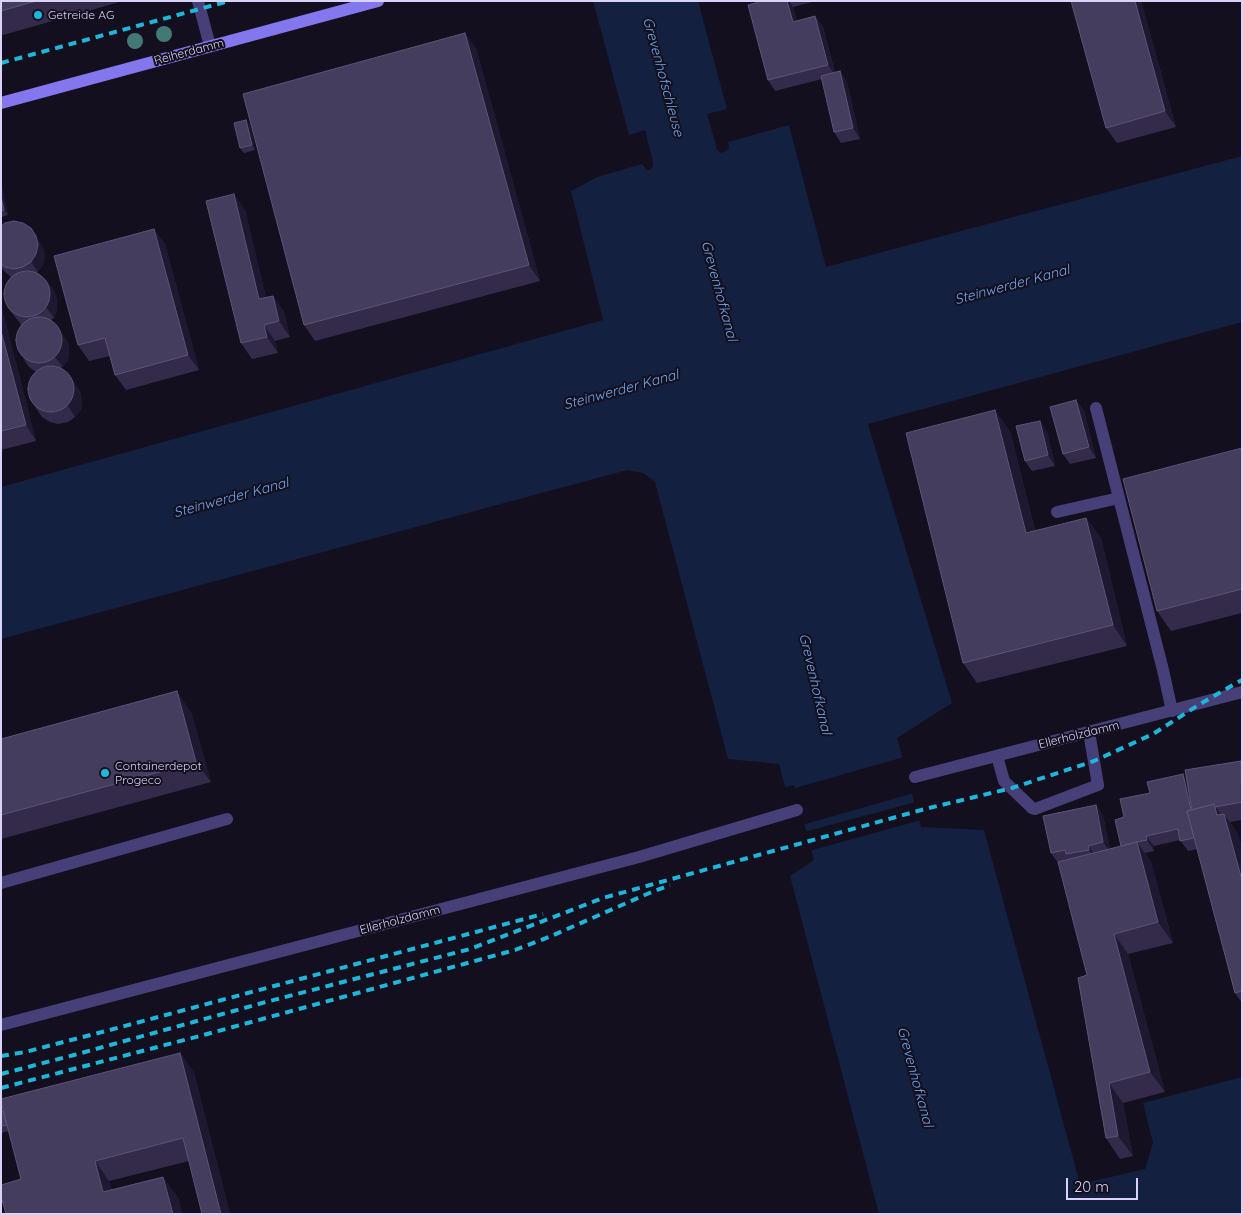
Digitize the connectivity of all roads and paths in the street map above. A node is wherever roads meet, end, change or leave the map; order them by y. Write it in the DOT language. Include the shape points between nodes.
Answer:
graph roads {
  1 [pos="198,1"];
  2 [pos="378,1"];
  3 [pos="210,46"];
  4 [pos="1,103"];
  5 [pos="1096,408"];
  6 [pos="1119,498"];
  7 [pos="1057,512"];
  8 [pos="1242,692"];
  9 [pos="1172,711"];
  10 [pos="1089,732"];
  11 [pos="997,756"];
  12 [pos="915,777"];
  13 [pos="797,810"];
  14 [pos="227,820"];
  15 [pos="1,883"];
  16 [pos="1,1025"];
  1 -- 3 [label="street"];
  2 -- 3 [label="street, Reiherdamm"];
  3 -- 4 [label="street, Reiherdamm"];
  5 -- 6 [label="street"];
  6 -- 7 [label="street"];
  6 -- 9 [label="street"];
  8 -- 9 [label="street, Ellerholzdamm"];
  9 -- 10 [label="street, Ellerholzdamm"];
  10 -- 11 [label="street, Ellerholzdamm"];
  10 -- 11 [label="street" via="1098,785 1035,809 1004,781"];
  11 -- 12 [label="street, Ellerholzdamm"];
  13 -- 16 [label="street, Ellerholzdamm" via="639,857"];
  14 -- 15 [label="street"];
}
